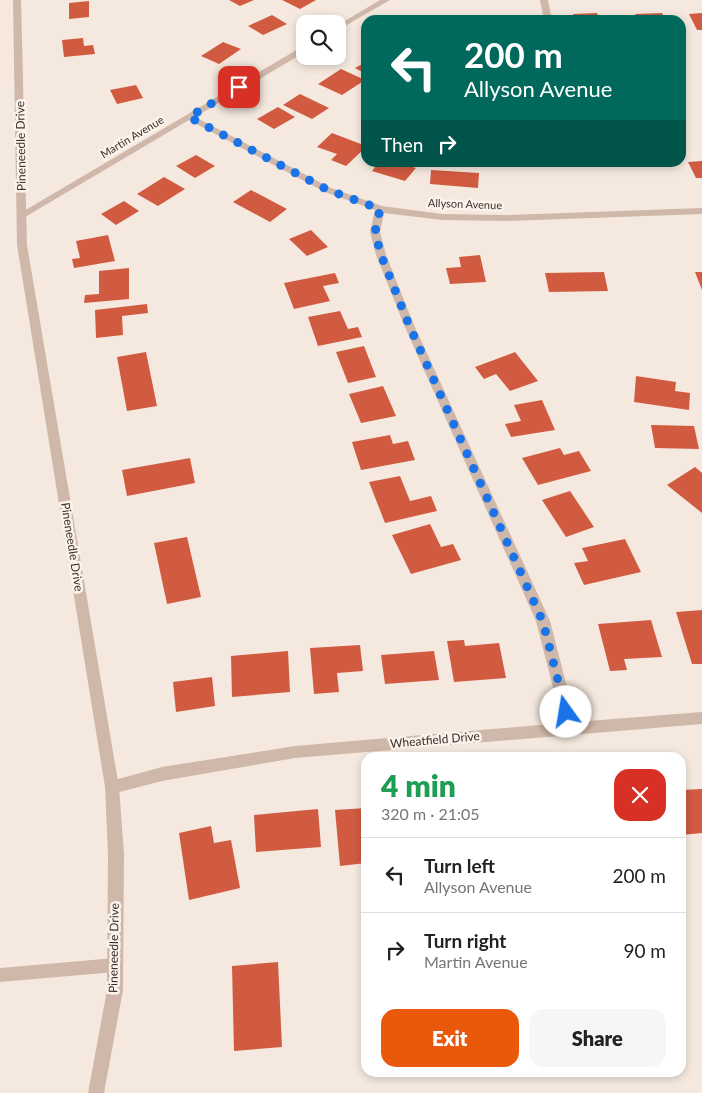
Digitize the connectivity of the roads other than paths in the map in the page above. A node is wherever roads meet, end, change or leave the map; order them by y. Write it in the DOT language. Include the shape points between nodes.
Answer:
graph roads {
  1 [pos="17,0"];
  2 [pos="386,0"];
  3 [pos="544,0"];
  4 [pos="547,15"];
  5 [pos="346,23"];
  6 [pos="296,53"];
  7 [pos="189,117"];
  8 [pos="380,209"];
  9 [pos="702,211"];
  10 [pos="22,215"];
  11 [pos="702,718"];
  12 [pos="570,728"];
  13 [pos="112,787"];
  14 [pos="114,965"];
  15 [pos="0,975"];
  16 [pos="96,1093"];
  1 -- 10 [label="street, Pineneedle Drive"];
  2 -- 5 [label="street"];
  3 -- 4 [label="lane"];
  6 -- 7 [label="street, Martin Avenue"];
  7 -- 8 [label="street, Allyson Avenue" via="328,190"];
  7 -- 10 [label="street, Martin Avenue"];
  8 -- 9 [label="street, Allyson Avenue" via="442,217 506,218"];
  8 -- 12 [label="street" via="375,232 381,255 409,325 543,622"];
  10 -- 13 [label="street, Pineneedle Drive" via="22,245"];
  11 -- 12 [label="street, Wheatfield Drive"];
  12 -- 13 [label="street, Wheatfield Drive" via="295,752 162,774"];
  13 -- 14 [label="street, Pineneedle Drive" via="116,854"];
  14 -- 15 [label="lane"];
  14 -- 16 [label="street, Pineneedle Drive" via="114,990"];
}
